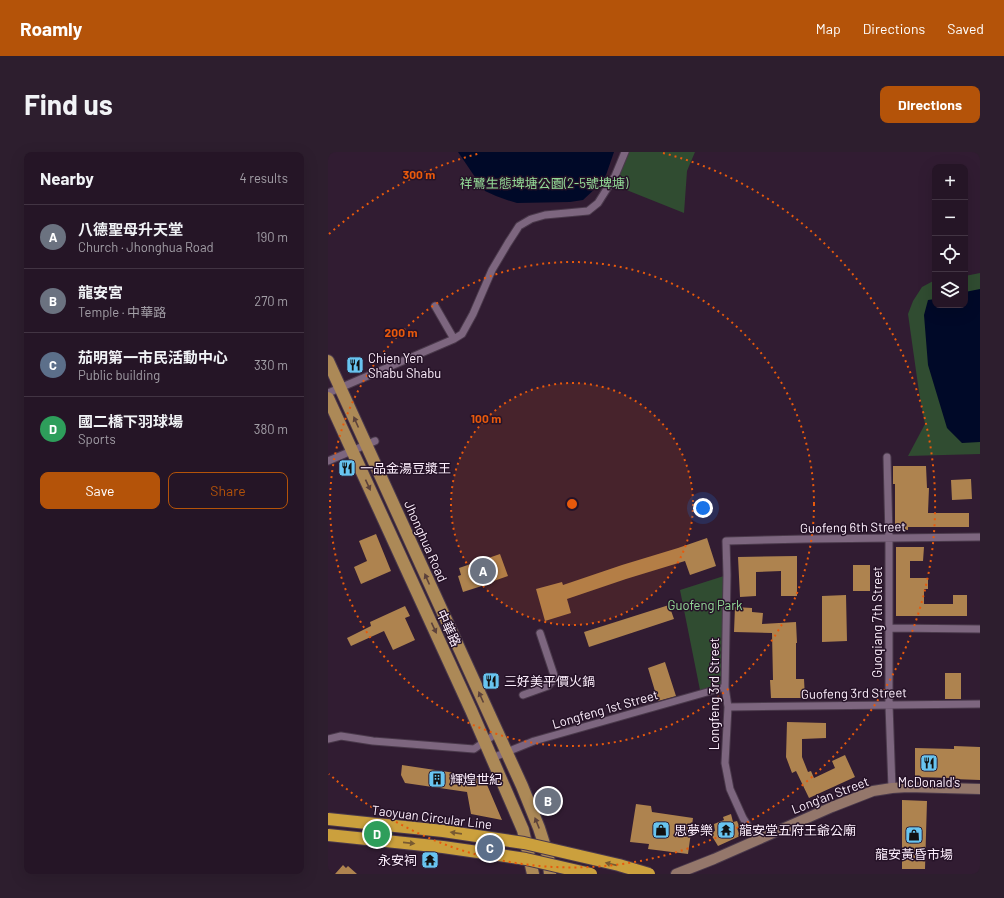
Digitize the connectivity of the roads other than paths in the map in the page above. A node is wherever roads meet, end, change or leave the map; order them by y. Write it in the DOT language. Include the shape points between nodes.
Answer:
graph roads {
  1 [pos="625,152"];
  2 [pos="436,306"];
  3 [pos="454,339"];
  4 [pos="328,361"];
  5 [pos="340,387"];
  6 [pos="328,393"];
  7 [pos="328,398"];
  8 [pos="371,443"];
  9 [pos="352,451"];
  10 [pos="887,456"];
  11 [pos="328,461"];
  12 [pos="980,537"];
  13 [pos="889,538"];
  14 [pos="726,541"];
  15 [pos="889,628"];
  16 [pos="980,629"];
  17 [pos="540,633"];
  18 [pos="726,687"];
  19 [pos="523,695"];
  20 [pos="980,704"];
  21 [pos="889,705"];
  22 [pos="728,707"];
  23 [pos="497,733"];
  24 [pos="328,739"];
  25 [pos="485,741"];
  26 [pos="506,752"];
  27 [pos="492,758"];
  28 [pos="892,788"];
  29 [pos="980,789"];
  30 [pos="328,819"];
  31 [pos="328,835"];
  32 [pos="757,840"];
  33 [pos="533,874"];
  34 [pos="550,874"];
  35 [pos="591,874"];
  36 [pos="649,874"];
  37 [pos="676,874"];
  1 -- 3 [label="street" via="615,176 598,203 588,211 545,215 520,226 492,270 462,334"];
  2 -- 3 [label="street"];
  3 -- 5 [label="street"];
  4 -- 5 [label="main road, Jhonghua Road"];
  5 -- 6 [label="street"];
  8 -- 5 [label="main road, Jhonghua Road, one-way"];
  7 -- 9 [label="main road, 中華路"];
  8 -- 9 [label="street"];
  23 -- 8 [label="main road, Jhonghua Road, one-way"];
  9 -- 11 [label="street"];
  9 -- 25 [label="main road, 中華路, one-way"];
  10 -- 13 [label="street, Guoqiang 7th Street"];
  12 -- 13 [label="street, Guofeng 6th Street"];
  13 -- 14 [label="street, Guofeng 6th Street"];
  13 -- 15 [label="street, Guoqiang 7th Street"];
  14 -- 18 [label="street, Longfeng 3rd Street"];
  15 -- 16 [label="street"];
  15 -- 21 [label="street, Guoqiang 7th Street"];
  17 -- 19 [label="street" via="555,678 548,686"];
  18 -- 22 [label="street, Longfeng 3rd Street"];
  18 -- 26 [label="street, Longfeng 1st Street" via="534,741"];
  20 -- 21 [label="street, Guofeng 3rd Street"];
  21 -- 22 [label="street, Guofeng 3rd Street"];
  21 -- 28 [label="street, Guoqiang 7th Street"];
  22 -- 32 [label="street, Longfeng 3rd Street" via="725,763 730,789 743,818"];
  23 -- 25 [label="street"];
  23 -- 26 [label="main road"];
  24 -- 25 [label="street" via="342,736 474,749"];
  25 -- 27 [label="main road, 中華路"];
  26 -- 27 [label="street, Longfeng 1st Street"];
  34 -- 26 [label="main road, one-way" via="548,856 539,828"];
  27 -- 33 [label="main road, 中華路" via="523,830"];
  28 -- 29 [label="street, Long'an Street"];
  28 -- 32 [label="street, Long'an Street" via="873,791 832,806"];
  36 -- 30 [label="highway, Taoyuan Circular Line, one-way, bridge" via="524,843 443,831"];
  31 -- 35 [label="highway, one-way, bridge" via="526,859"];
  32 -- 37 [label="street, Long'an Street"];
}
